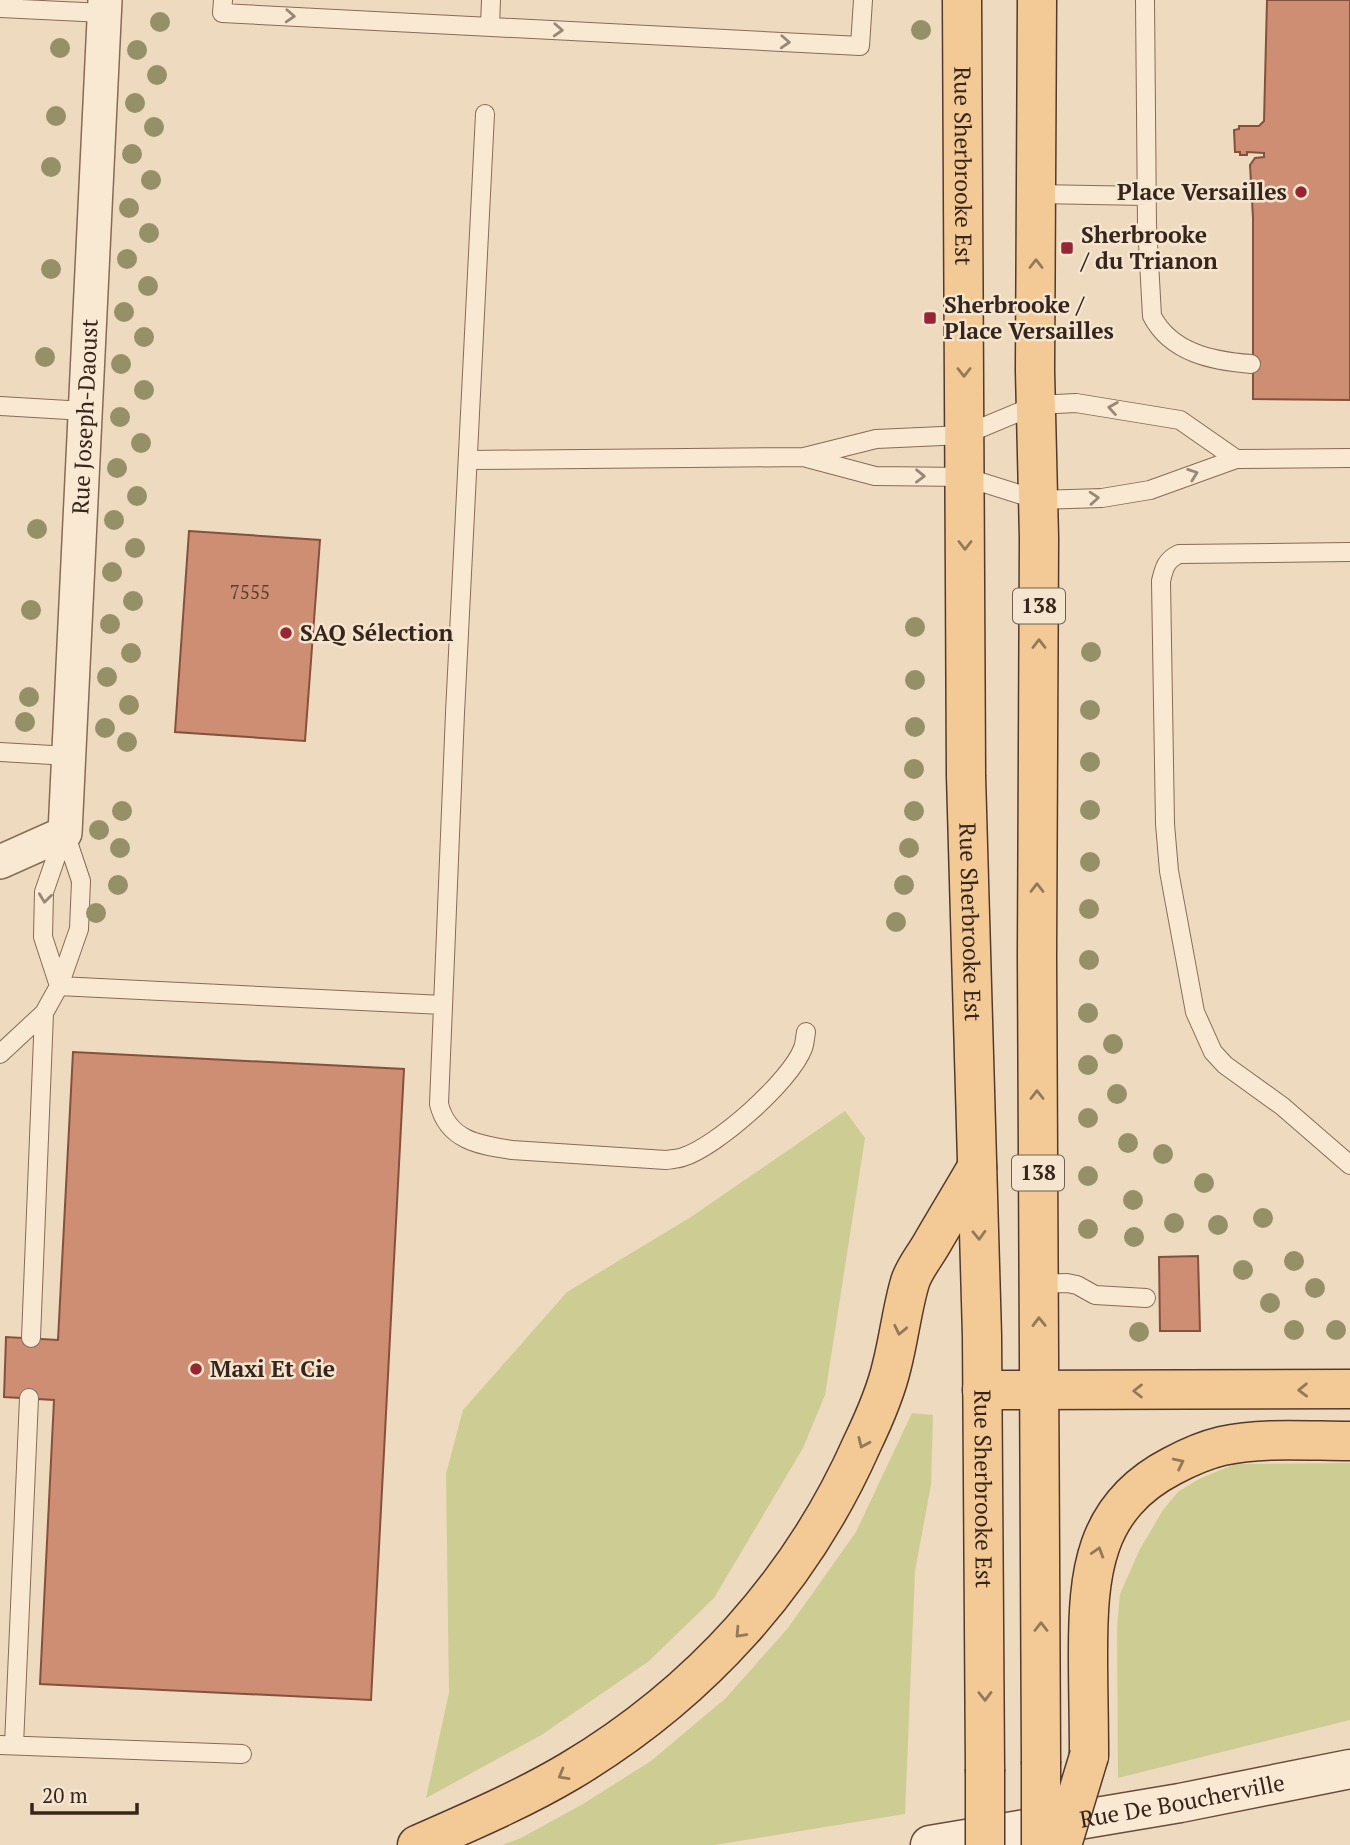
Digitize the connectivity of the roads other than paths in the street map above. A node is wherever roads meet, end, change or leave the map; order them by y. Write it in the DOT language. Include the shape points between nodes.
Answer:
graph roads {
  1 [pos="223,0"];
  2 [pos="491,0"];
  3 [pos="863,0"];
  4 [pos="962,0"];
  5 [pos="1037,0"];
  6 [pos="1146,0"];
  7 [pos="104,6"];
  8 [pos="0,8"];
  9 [pos="490,26"];
  10 [pos="485,114"];
  11 [pos="1036,194"];
  12 [pos="1147,196"];
  13 [pos="1251,364"];
  14 [pos="1036,405"];
  15 [pos="0,407"];
  16 [pos="85,411"];
  17 [pos="964,435"];
  18 [pos="804,457"];
  19 [pos="1350,458"];
  20 [pos="1236,459"];
  21 [pos="468,460"];
  22 [pos="965,477"];
  23 [pos="1038,500"];
  24 [pos="1350,552"];
  25 [pos="0,752"];
  26 [pos="69,756"];
  27 [pos="65,833"];
  28 [pos="0,862"];
  29 [pos="59,986"];
  30 [pos="443,1005"];
  31 [pos="44,1013"];
  32 [pos="806,1032"];
  33 [pos="0,1054"];
  34 [pos="1350,1165"];
  35 [pos="977,1167"];
  36 [pos="1038,1284"];
  37 [pos="1146,1298"];
  38 [pos="31,1338"];
  39 [pos="1350,1389"];
  40 [pos="982,1390"];
  41 [pos="1040,1390"];
  42 [pos="29,1398"];
  43 [pos="1350,1441"];
  44 [pos="7,1745"];
  45 [pos="242,1754"];
  46 [pos="1350,1769"];
  47 [pos="417,1845"];
  48 [pos="930,1845"];
  49 [pos="985,1845"];
  50 [pos="1041,1845"];
  51 [pos="1062,1845"];
  1 -- 9 [label="lane, one-way" via="222,13"];
  2 -- 9 [label="lane"];
  9 -- 3 [label="lane, one-way" via="860,46"];
  4 -- 17 [label="main road, Rue Sherbrooke Est, one-way"];
  5 -- 11 [label="main road, 138"];
  6 -- 12 [label="lane"];
  7 -- 8 [label="lane"];
  7 -- 16 [label="street, Rue Joseph-Daoust"];
  10 -- 21 [label="lane"];
  11 -- 12 [label="lane"];
  14 -- 11 [label="main road, 138, one-way"];
  12 -- 13 [label="lane" via="1150,306 1158,329 1205,357"];
  14 -- 17 [label="lane"];
  20 -- 14 [label="lane, one-way" via="1180,419 1092,405"];
  14 -- 23 [label="main road, 138"];
  15 -- 16 [label="lane"];
  16 -- 26 [label="street, Rue Joseph-Daoust"];
  17 -- 18 [label="lane" via="876,439"];
  17 -- 22 [label="main road, Rue Sherbrooke Est"];
  18 -- 21 [label="lane"];
  18 -- 22 [label="lane, one-way" via="875,476"];
  19 -- 20 [label="lane"];
  23 -- 20 [label="lane, one-way" via="1102,498 1150,490"];
  21 -- 30 [label="lane"];
  22 -- 23 [label="lane"];
  22 -- 35 [label="main road, Rue Sherbrooke Est, one-way" via="966,776"];
  36 -- 23 [label="main road, 138, one-way"];
  24 -- 34 [label="lane" via="1179,554 1169,559 1161,582 1165,824 1195,1012 1213,1052 1225,1065 1282,1106"];
  25 -- 26 [label="lane"];
  26 -- 27 [label="street, Rue Joseph-Daoust"];
  27 -- 28 [label="street"];
  27 -- 29 [label="lane" via="81,893 79,929"];
  27 -- 29 [label="lane, one-way" via="44,892 43,937"];
  29 -- 30 [label="lane"];
  29 -- 31 [label="lane"];
  30 -- 32 [label="lane" via="442,1116 461,1138 512,1150 666,1160 683,1157 727,1129 776,1087 803,1048"];
  31 -- 33 [label="lane"];
  31 -- 38 [label="lane"];
  35 -- 40 [label="main road, Rue Sherbrooke Est, one-way"];
  35 -- 47 [label="main road, one-way" via="911,1280 891,1368 847,1478 775,1593 704,1670 614,1743 525,1796"];
  36 -- 37 [label="lane" via="1067,1283 1095,1295"];
  41 -- 36 [label="main road, 138, one-way"];
  39 -- 41 [label="main road, one-way"];
  40 -- 41 [label="main road"];
  40 -- 49 [label="main road, Rue Sherbrooke Est, one-way, bridge"];
  50 -- 41 [label="main road, 138, one-way, bridge"];
  42 -- 44 [label="lane"];
  51 -- 43 [label="main road, one-way, bridge" via="1089,1756 1090,1584 1100,1542 1125,1503 1162,1471 1219,1446"];
  44 -- 45 [label="lane"];
  46 -- 48 [label="main road, Rue De Boucherville"];
}
